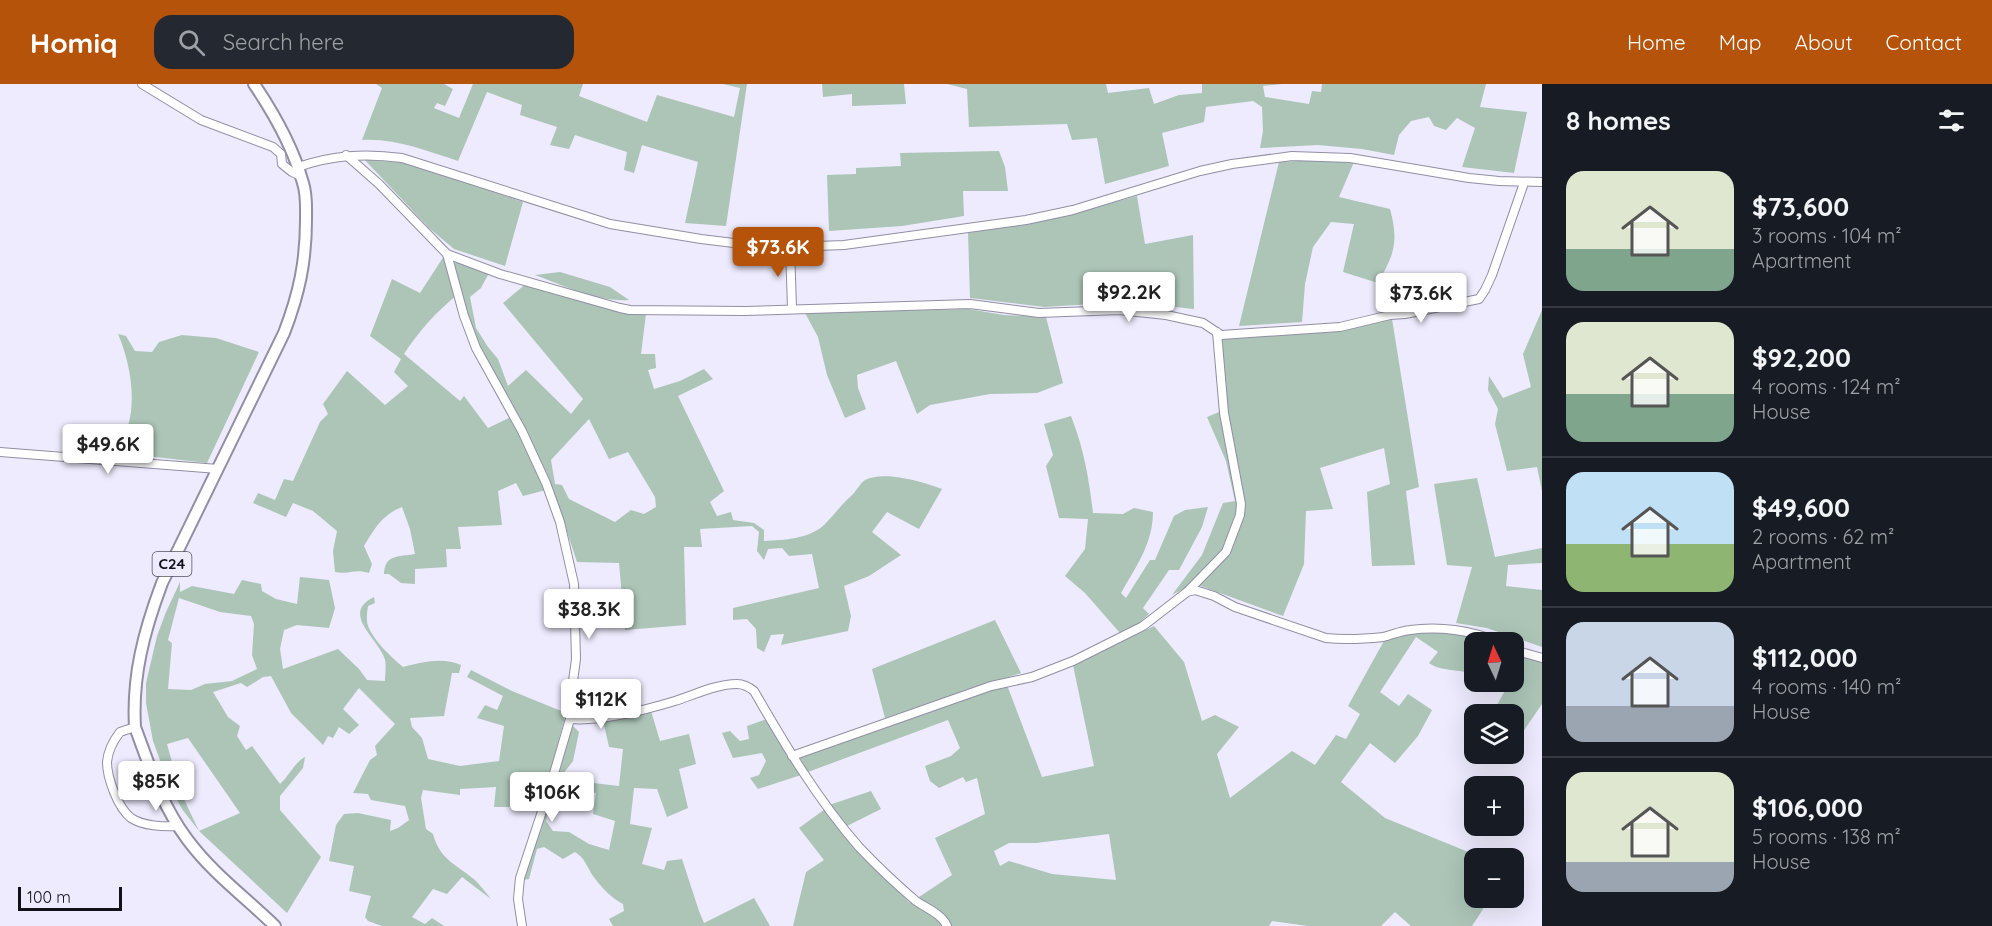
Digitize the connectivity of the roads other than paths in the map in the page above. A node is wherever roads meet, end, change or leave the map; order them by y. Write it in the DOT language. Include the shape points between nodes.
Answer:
graph roads {
  1 [pos="142,84"];
  2 [pos="254,84"];
  3 [pos="346,155"];
  4 [pos="299,172"];
  5 [pos="1542,182"];
  6 [pos="1524,183"];
  7 [pos="790,247"];
  8 [pos="447,254"];
  9 [pos="792,308"];
  10 [pos="1217,332"];
  11 [pos="0,452"];
  12 [pos="218,469"];
  13 [pos="1187,591"];
  14 [pos="1466,632"];
  15 [pos="1524,653"];
  16 [pos="1542,658"];
  17 [pos="570,719"];
  18 [pos="135,727"];
  19 [pos="792,756"];
  20 [pos="178,826"];
  21 [pos="275,926"];
  22 [pos="522,926"];
  23 [pos="947,926"];
  1 -- 4 [label="street" via="201,120 273,147 281,154 282,164"];
  2 -- 4 [label="main road, C24" via="285,134"];
  3 -- 4 [label="street" via="316,161"];
  3 -- 7 [label="street" via="377,154 413,161 610,224 701,239"];
  3 -- 8 [label="street"];
  4 -- 12 [label="main road, C24" via="306,202 305,251 294,306"];
  5 -- 6 [label="street"];
  6 -- 7 [label="street" via="1350,158 1292,156 1200,171 1073,210 1026,220 844,246"];
  6 -- 10 [label="street" via="1492,275 1479,299 1340,327 1221,335"];
  7 -- 9 [label="street"];
  8 -- 9 [label="street" via="500,274 630,310"];
  8 -- 17 [label="street" via="476,348 539,467 560,522 575,598 576,659"];
  9 -- 10 [label="street" via="970,304 1039,313 1119,310 1203,323"];
  10 -- 13 [label="street" via="1224,413 1240,515 1226,552"];
  11 -- 12 [label="street"];
  12 -- 18 [label="main road, C24" via="149,616 135,684"];
  13 -- 14 [label="street" via="1214,596 1235,607 1338,640 1429,628"];
  13 -- 19 [label="street" via="1143,626 1073,661"];
  15 -- 16 [label="street"];
  17 -- 19 [label="street" via="632,713 737,684 754,691"];
  17 -- 22 [label="street" via="520,878"];
  18 -- 20 [label="main road, C24" via="150,772"];
  18 -- 20 [label="street" via="120,732 107,763 117,801 131,818"];
  19 -- 23 [label="street" via="871,859"];
  20 -- 21 [label="main road, C24" via="234,891"];
}
